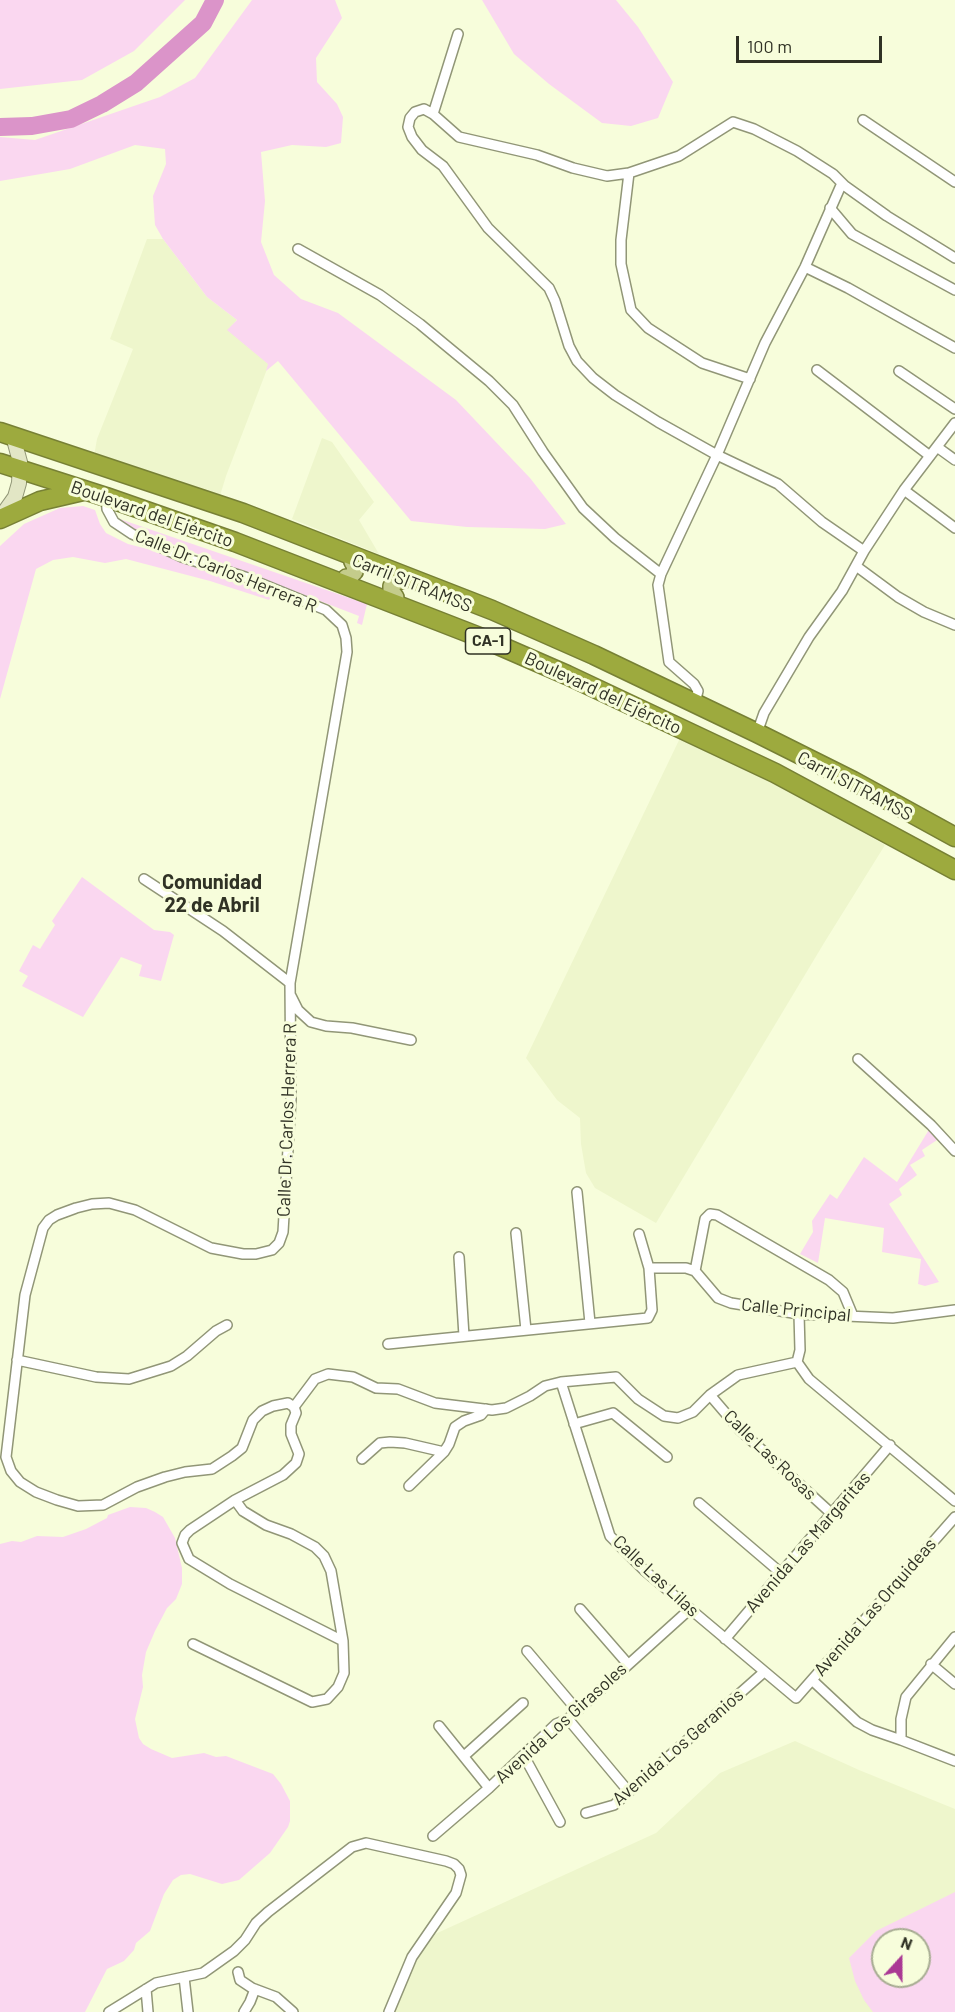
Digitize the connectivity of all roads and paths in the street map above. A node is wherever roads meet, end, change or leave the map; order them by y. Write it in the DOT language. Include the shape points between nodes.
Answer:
graph roads {
  1 [pos="458,34"];
  2 [pos="433,114"];
  3 [pos="863,120"];
  4 [pos="628,172"];
  5 [pos="955,182"];
  6 [pos="842,183"];
  7 [pos="830,208"];
  8 [pos="298,249"];
  9 [pos="955,258"];
  10 [pos="805,267"];
  11 [pos="955,290"];
  12 [pos="955,348"];
  13 [pos="817,370"];
  14 [pos="899,371"];
  15 [pos="750,379"];
  16 [pos="955,409"];
  17 [pos="954,425"];
  18 [pos="7,437"];
  19 [pos="937,447"];
  20 [pos="717,454"];
  21 [pos="0,456"];
  22 [pos="930,456"];
  23 [pos="955,460"];
  24 [pos="0,463"];
  25 [pos="21,465"];
  26 [pos="904,490"];
  27 [pos="87,491"];
  28 [pos="106,497"];
  29 [pos="0,519"];
  30 [pos="955,528"];
  31 [pos="864,551"];
  32 [pos="352,562"];
  33 [pos="856,566"];
  34 [pos="661,574"];
  35 [pos="346,577"];
  36 [pos="402,581"];
  37 [pos="396,597"];
  38 [pos="955,625"];
  39 [pos="695,703"];
  40 [pos="757,733"];
  41 [pos="955,837"];
  42 [pos="955,842"];
  43 [pos="955,862"];
  44 [pos="955,870"];
  45 [pos="144,879"];
  46 [pos="290,983"];
  47 [pos="290,994"];
  48 [pos="411,1040"];
  49 [pos="858,1059"];
  50 [pos="955,1151"];
  51 [pos="577,1192"];
  52 [pos="516,1233"];
  53 [pos="639,1234"];
  54 [pos="459,1257"];
  55 [pos="649,1268"];
  56 [pos="695,1271"];
  57 [pos="955,1311"];
  58 [pos="799,1314"];
  59 [pos="853,1316"];
  60 [pos="590,1323"];
  61 [pos="226,1325"];
  62 [pos="526,1330"];
  63 [pos="464,1336"];
  64 [pos="388,1344"];
  65 [pos="17,1360"];
  66 [pos="797,1362"];
  67 [pos="561,1382"];
  68 [pos="710,1395"];
  69 [pos="294,1407"];
  70 [pos="486,1409"];
  71 [pos="574,1424"];
  72 [pos="890,1445"];
  73 [pos="444,1452"];
  74 [pos="667,1457"];
  75 [pos="362,1459"];
  76 [pos="409,1486"];
  77 [pos="235,1500"];
  78 [pos="955,1501"];
  79 [pos="699,1503"];
  80 [pos="832,1514"];
  81 [pos="955,1517"];
  82 [pos="781,1573"];
  83 [pos="579,1609"];
  84 [pos="690,1609"];
  85 [pos="955,1637"];
  86 [pos="725,1639"];
  87 [pos="343,1641"];
  88 [pos="193,1644"];
  89 [pos="526,1651"];
  90 [pos="627,1663"];
  91 [pos="932,1664"];
  92 [pos="764,1672"];
  93 [pos="812,1680"];
  94 [pos="955,1684"];
  95 [pos="796,1698"];
  96 [pos="523,1703"];
  97 [pos="576,1709"];
  98 [pos="568,1719"];
  99 [pos="439,1726"];
  100 [pos="901,1740"];
  101 [pos="464,1756"];
  102 [pos="524,1756"];
  103 [pos="955,1761"];
  104 [pos="489,1788"];
  105 [pos="628,1792"];
  106 [pos="586,1813"];
  107 [pos="561,1822"];
  108 [pos="433,1836"];
  109 [pos="238,1972"];
  110 [pos="184,1977"];
  111 [pos="146,1989"];
  112 [pos="255,1989"];
  113 [pos="109,2012"];
  114 [pos="148,2012"];
  115 [pos="188,2012"];
  116 [pos="244,2012"];
  117 [pos="293,2012"];
  118 [pos="389,2012"];
  1 -- 2 [label="street"];
  2 -- 4 [label="street" via="459,137 472,141 607,176"];
  2 -- 20 [label="street" via="415,112 408,127 412,137 443,166 488,228 549,288 568,346 577,361 615,395"];
  3 -- 5 [label="street"];
  4 -- 6 [label="street" via="679,156 733,122 797,151"];
  4 -- 15 [label="street" via="621,264 631,310 648,328 702,363"];
  6 -- 7 [label="street"];
  6 -- 9 [label="street"];
  7 -- 10 [label="street"];
  7 -- 11 [label="street" via="852,234"];
  8 -- 34 [label="street" via="380,295 489,381 513,405 583,508"];
  10 -- 12 [label="street"];
  10 -- 15 [label="street"];
  13 -- 22 [label="street"];
  14 -- 16 [label="street"];
  15 -- 20 [label="street"];
  17 -- 19 [label="street"];
  18 -- 25 [label="street"];
  18 -- 32 [label="main road, Carril SITRAMSS" via="207,506"];
  18 -- 39 [label="highway, Boulevard del Ejército / CA-1" via="179,490 330,546 502,615"];
  19 -- 22 [label="street"];
  19 -- 23 [label="street"];
  20 -- 31 [label="street" via="778,484"];
  20 -- 34 [label="street"];
  21 -- 25 [label="main road, Carril SITRAMSS"];
  22 -- 26 [label="street"];
  24 -- 25 [label="highway, Boulevard del Ejército / CA-1"];
  25 -- 27 [label="highway, Boulevard del Ejército / CA-1"];
  25 -- 29 [label="street" via="15,497"];
  25 -- 35 [label="main road, Carril SITRAMSS" via="241,536"];
  26 -- 30 [label="street"];
  26 -- 31 [label="street"];
  27 -- 28 [label="highway, Boulevard del Ejército / CA-1"];
  27 -- 29 [label="highway" via="40,501"];
  28 -- 44 [label="highway, Boulevard del Ejército / CA-1" via="344,583 546,666 775,773"];
  28 -- 46 [label="street, Calle Dr. Carlos Herrera R" via="114,522 132,534 182,557 326,610 342,625 347,652"];
  31 -- 33 [label="street"];
  32 -- 35 [label="main road" via="355,572"];
  32 -- 36 [label="main road, Carril SITRAMSS"];
  33 -- 38 [label="street" via="907,602"];
  33 -- 40 [label="street" via="809,637 764,713"];
  34 -- 39 [label="street" via="658,585 669,662 694,684 698,691"];
  35 -- 37 [label="main road, Carril SITRAMSS"];
  36 -- 37 [label="main road" via="391,586"];
  36 -- 42 [label="main road, Carril SITRAMSS" via="558,646 762,741"];
  37 -- 43 [label="main road, Carril SITRAMSS" via="668,714"];
  39 -- 40 [label="highway, Boulevard del Ejército / CA-1"];
  40 -- 41 [label="highway, Boulevard del Ejército / CA-1"];
  45 -- 46 [label="street" via="223,931"];
  46 -- 47 [label="street, Calle Dr. Carlos Herrera R"];
  47 -- 48 [label="street" via="298,1010 311,1022"];
  47 -- 65 [label="street, Calle Dr. Carlos Herrera R" via="291,1100 283,1232 279,1243 272,1250 256,1254 234,1254 211,1248 135,1210 109,1203 92,1203 57,1215 43,1228 36,1250 25,1295"];
  49 -- 50 [label="street" via="932,1125"];
  51 -- 60 [label="street"];
  52 -- 62 [label="street"];
  53 -- 55 [label="street"];
  54 -- 63 [label="street"];
  55 -- 56 [label="street"];
  55 -- 60 [label="street" via="652,1310 648,1318"];
  56 -- 58 [label="street, Calle Principal" via="718,1298"];
  56 -- 59 [label="street" via="705,1219 710,1214 717,1215 829,1280 843,1292"];
  57 -- 59 [label="street, Calle Principal" via="893,1318"];
  58 -- 59 [label="street, Calle Principal"];
  58 -- 66 [label="street"];
  60 -- 62 [label="street"];
  61 -- 65 [label="street" via="171,1366 129,1379 96,1377"];
  62 -- 63 [label="street"];
  63 -- 64 [label="street"];
  65 -- 69 [label="street, Calle Dr. Carlos Herrera R" via="6,1457 11,1471 36,1491 78,1506 103,1505 165,1477 212,1469 242,1448 253,1420 262,1412 288,1403"];
  66 -- 68 [label="street" via="738,1375"];
  66 -- 72 [label="street" via="810,1379"];
  67 -- 68 [label="street" via="616,1377 638,1400 664,1416 678,1418 693,1412"];
  67 -- 70 [label="street" via="545,1386 506,1408"];
  67 -- 71 [label="street, Calle Las Lilas"];
  68 -- 80 [label="street, Calle Las Rosas" via="740,1430"];
  69 -- 70 [label="street" via="315,1379 328,1374 353,1377 376,1389 398,1389 435,1403"];
  69 -- 77 [label="street" via="291,1434 299,1454 296,1463 283,1475"];
  70 -- 73 [label="street" via="455,1427"];
  71 -- 74 [label="street" via="613,1413"];
  71 -- 84 [label="street, Calle Las Lilas" via="610,1536"];
  72 -- 78 [label="street"];
  72 -- 80 [label="street, Avenida Las Margaritas"];
  73 -- 75 [label="street" via="390,1442 380,1443"];
  73 -- 76 [label="street"];
  77 -- 87 [label="street" via="243,1511 299,1538 324,1556 331,1571"];
  77 -- 87 [label="street" via="185,1535 182,1543 189,1559"];
  79 -- 82 [label="street"];
  80 -- 82 [label="street, Avenida Las Margaritas"];
  81 -- 93 [label="street, Avenida Las Orquideas"];
  82 -- 86 [label="street, Avenida Las Margaritas"];
  83 -- 90 [label="street"];
  84 -- 86 [label="street, Calle Las Lilas"];
  84 -- 90 [label="street, Avenida Los Girasoles"];
  85 -- 91 [label="street"];
  86 -- 92 [label="street, Calle Las Lilas"];
  87 -- 88 [label="street" via="344,1673 339,1687 327,1699 312,1702"];
  89 -- 97 [label="street"];
  90 -- 97 [label="street, Avenida Los Girasoles"];
  91 -- 94 [label="street"];
  91 -- 100 [label="street" via="906,1697"];
  92 -- 95 [label="street, Calle Las Lilas"];
  92 -- 105 [label="street, Avenida Los Geranios"];
  93 -- 95 [label="street, Avenida Las Orquideas"];
  93 -- 100 [label="street" via="857,1722"];
  96 -- 101 [label="street"];
  97 -- 98 [label="street, Avenida Los Girasoles"];
  98 -- 102 [label="street, Avenida Los Girasoles" via="556,1724"];
  98 -- 105 [label="street"];
  99 -- 101 [label="street"];
  100 -- 103 [label="street"];
  101 -- 104 [label="street"];
  102 -- 104 [label="street, Avenida Los Girasoles"];
  102 -- 107 [label="street"];
  104 -- 108 [label="street, Avenida Los Girasoles"];
  105 -- 106 [label="street, Avenida Los Geranios" via="614,1805"];
  109 -- 112 [label="street" via="240,1980"];
  110 -- 111 [label="street"];
  110 -- 115 [label="street"];
  110 -- 118 [label="street" via="202,1973 234,1951 255,1923 352,1847 379,1845 446,1861 454,1864 461,1875 456,1893 412,1957"];
  111 -- 113 [label="street"];
  111 -- 114 [label="street"];
  112 -- 116 [label="street"];
  112 -- 117 [label="street" via="276,1998"];
}
